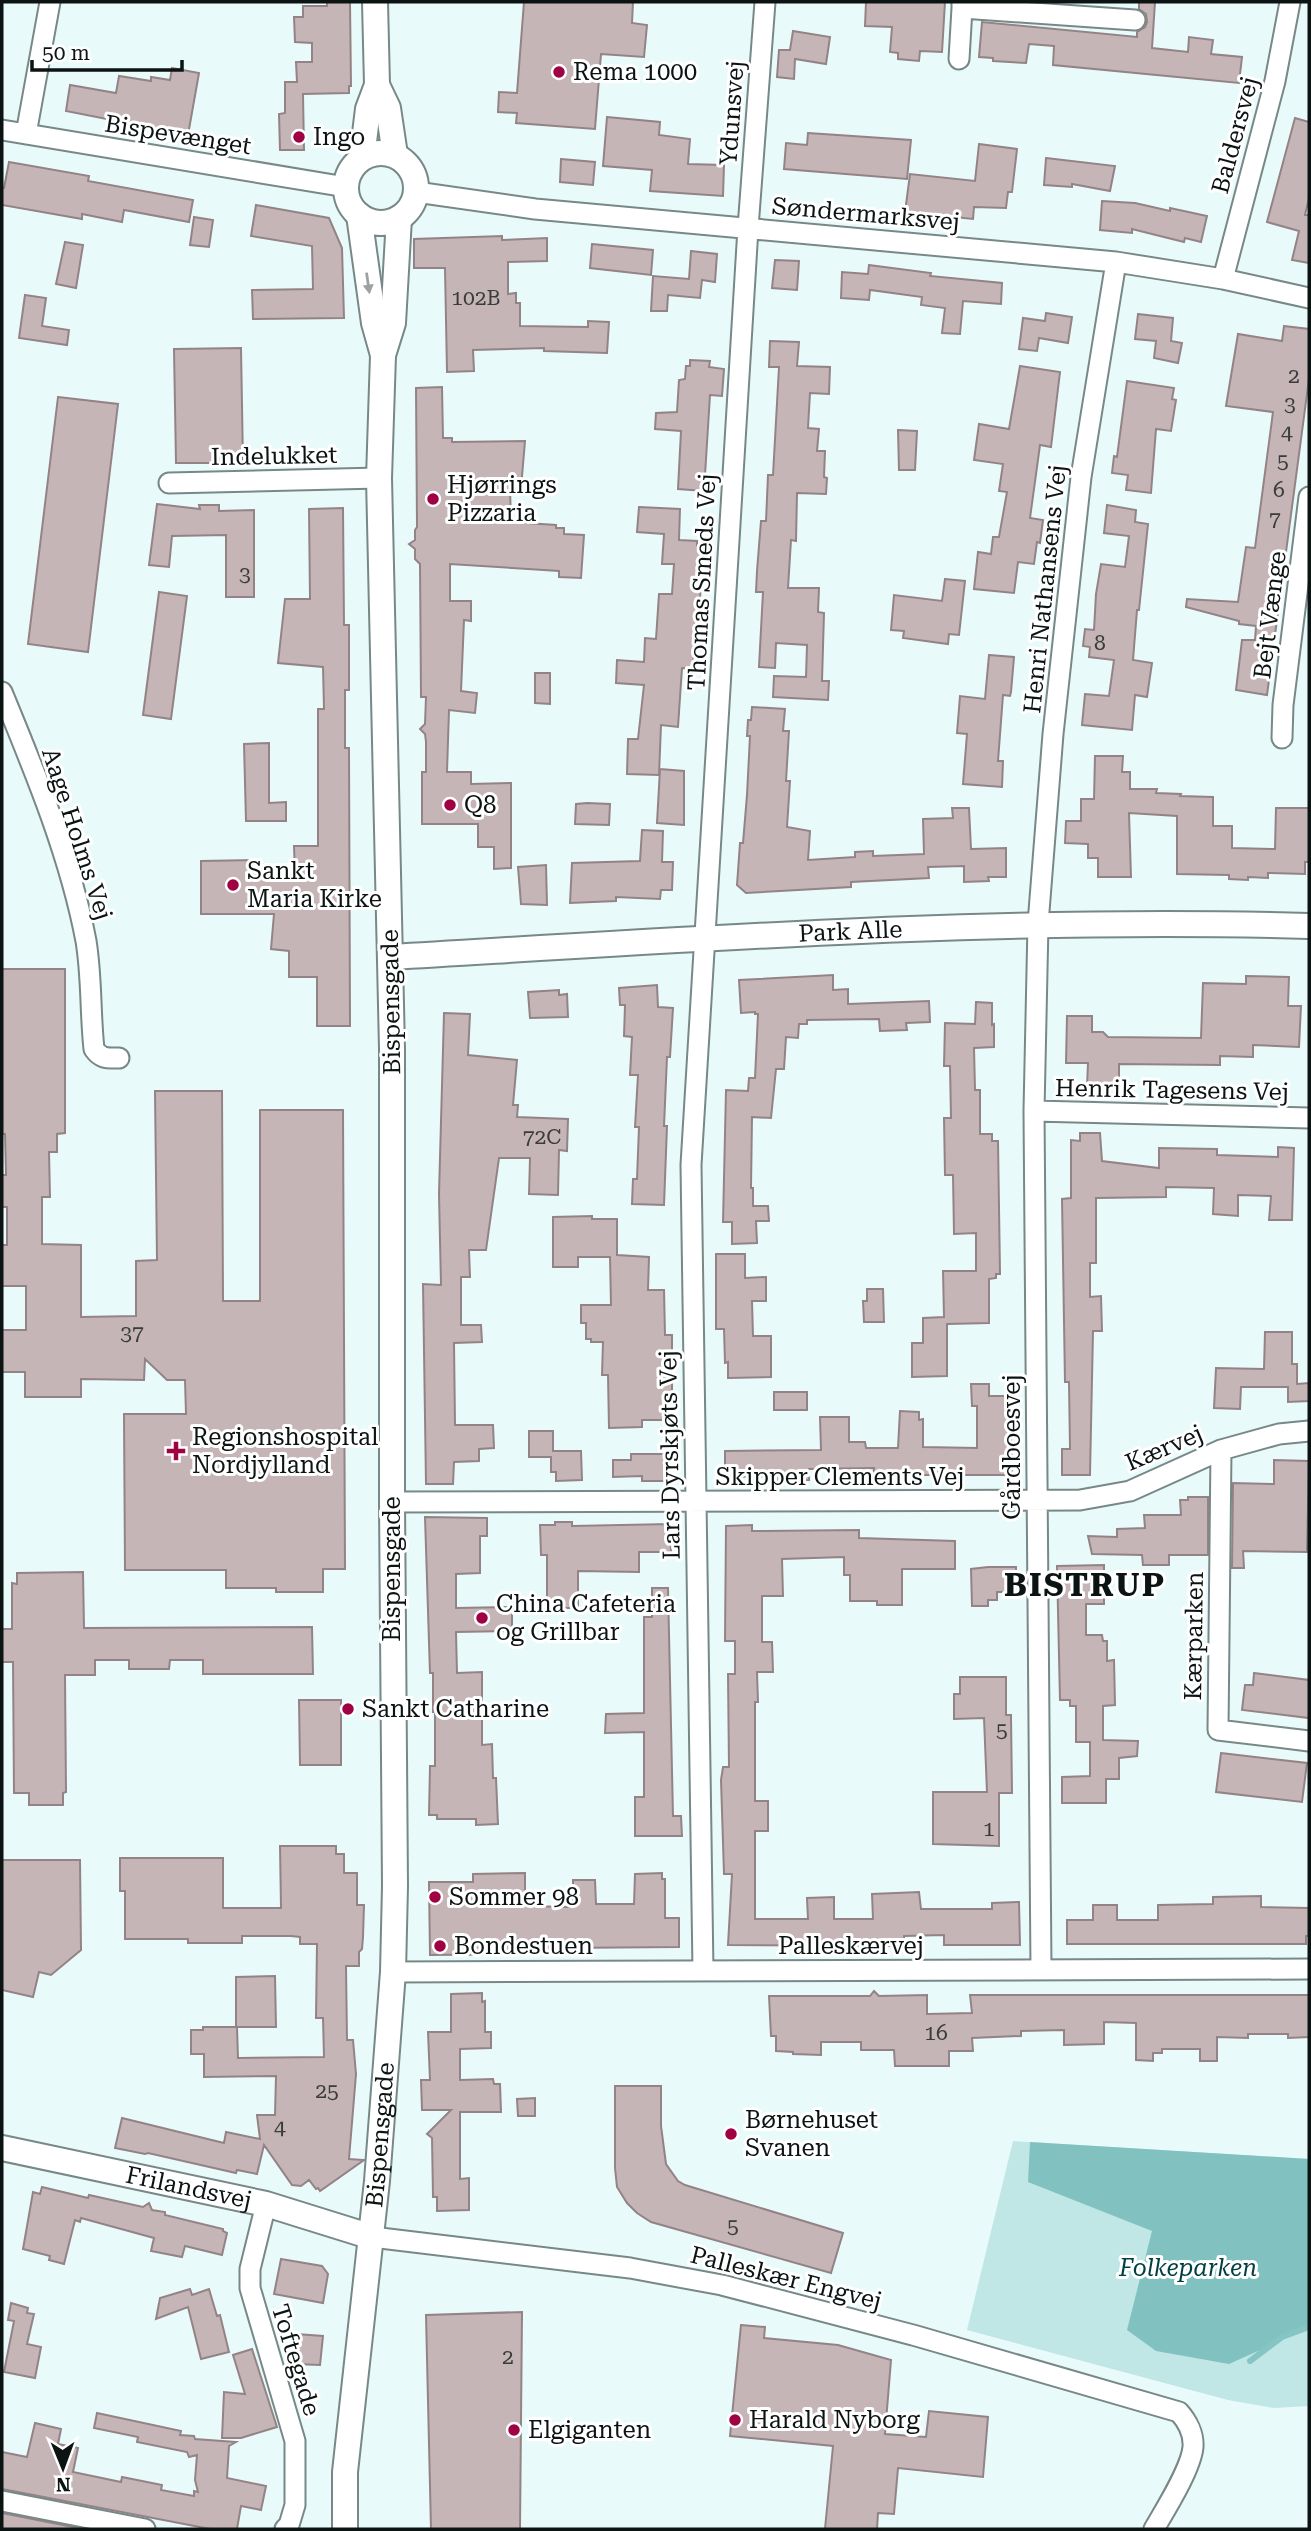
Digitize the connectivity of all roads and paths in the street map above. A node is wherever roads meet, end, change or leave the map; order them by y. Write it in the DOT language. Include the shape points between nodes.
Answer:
graph roads {
  1 [pos="50,2"];
  2 [pos="375,2"];
  3 [pos="765,2"];
  4 [pos="1290,2"];
  5 [pos="962,5"];
  6 [pos="1104,10"];
  7 [pos="1135,20"];
  8 [pos="959,59"];
  9 [pos="377,85"];
  10 [pos="2,130"];
  11 [pos="26,134"];
  12 [pos="395,156"];
  13 [pos="362,158"];
  14 [pos="346,187"];
  15 [pos="416,192"];
  16 [pos="359,215"];
  17 [pos="399,218"];
  18 [pos="748,228"];
  19 [pos="1115,262"];
  20 [pos="1223,279"];
  21 [pos="1309,298"];
  22 [pos="383,355"];
  23 [pos="379,478"];
  24 [pos="169,484"];
  25 [pos="1309,497"];
  26 [pos="2,692"];
  27 [pos="1282,738"];
  28 [pos="1038,924"];
  29 [pos="1309,926"];
  30 [pos="705,938"];
  31 [pos="391,957"];
  32 [pos="119,1058"];
  33 [pos="1034,1111"];
  34 [pos="1309,1118"];
  35 [pos="1309,1431"];
  36 [pos="1221,1450"];
  37 [pos="1037,1500"];
  38 [pos="391,1502"];
  39 [pos="695,1503"];
  40 [pos="1309,1741"];
  41 [pos="1309,1969"];
  42 [pos="1041,1970"];
  43 [pos="703,1971"];
  44 [pos="393,1972"];
  45 [pos="2,2148"];
  46 [pos="266,2204"];
  47 [pos="372,2237"];
  48 [pos="2,2501"];
  49 [pos="145,2529"];
  50 [pos="285,2529"];
  51 [pos="345,2529"];
  52 [pos="1154,2529"];
  1 -- 11 [label="street"];
  2 -- 9 [label="street"];
  3 -- 18 [label="street, Ydunsvej"];
  4 -- 20 [label="street, Baldersvej" via="1275,82"];
  5 -- 6 [label="street"];
  5 -- 8 [label="street"];
  6 -- 7 [label="street"];
  9 -- 12 [label="street" via="388,108"];
  9 -- 13 [label="street" via="368,109"];
  10 -- 11 [label="street, Bispevænget"];
  11 -- 14 [label="street, Bispevænget"];
  12 -- 13 [label="street" via="378,153"];
  12 -- 15 [label="street" via="412,171"];
  13 -- 14 [label="street" via="348,176"];
  14 -- 16 [label="street" via="347,198"];
  15 -- 17 [label="street"];
  15 -- 18 [label="street, Søndermarksvej" via="535,209"];
  16 -- 17 [label="street" via="379,223"];
  16 -- 22 [label="street, Bispensgade, one-way"];
  17 -- 22 [label="street, Bispensgade" via="393,323"];
  18 -- 19 [label="street, Søndermarksvej"];
  18 -- 30 [label="street, Thomas Smeds Vej"];
  19 -- 20 [label="street, Søndermarksvej"];
  19 -- 28 [label="street, Henri Nathansens Vej" via="1081,477"];
  20 -- 21 [label="street, Søndermarksvej"];
  22 -- 23 [label="street, Bispensgade"];
  23 -- 24 [label="street, Indelukket"];
  23 -- 31 [label="street, Bispensgade"];
  25 -- 27 [label="street, Bejt Vænge"];
  26 -- 32 [label="street, Aage Holms Vej" via="48,809 74,892 88,959 94,1049 104,1058"];
  28 -- 29 [label="street, Park Alle"];
  28 -- 30 [label="street, Park Alle"];
  28 -- 33 [label="street, Gårdboesvej"];
  30 -- 31 [label="street, Park Alle"];
  30 -- 39 [label="street, Lars Dyrskjøts Vej" via="691,1165"];
  31 -- 38 [label="street, Bispensgade"];
  33 -- 34 [label="street, Henrik Tagesens Vej"];
  33 -- 37 [label="street, Gårdboesvej"];
  35 -- 36 [label="street, Kærvej"];
  36 -- 37 [label="street, Kærvej" via="1130,1491 1080,1500"];
  36 -- 40 [label="street, Kærparken" via="1218,1730"];
  37 -- 39 [label="street, Skipper Clements Vej"];
  37 -- 42 [label="street, Gårdboesvej"];
  38 -- 39 [label="street, Skipper Clements Vej"];
  38 -- 44 [label="street, Bispensgade"];
  39 -- 43 [label="street, Lars Dyrskjøts Vej"];
  41 -- 42 [label="street, Palleskærvej"];
  42 -- 43 [label="street, Palleskærvej"];
  43 -- 44 [label="street, Palleskærvej"];
  44 -- 47 [label="street, Bispensgade"];
  45 -- 46 [label="street, Frilandsvej"];
  46 -- 47 [label="street, Frilandsvej"];
  46 -- 50 [label="street, Toftegade" via="250,2269 250,2288 295,2441 295,2505"];
  47 -- 51 [label="street, Bispensgade" via="345,2472"];
  47 -- 52 [label="street, Palleskær Engvej" via="630,2268 722,2285 1179,2412 1189,2422 1193,2447 1179,2487"];
  48 -- 49 [label="street"];
}
